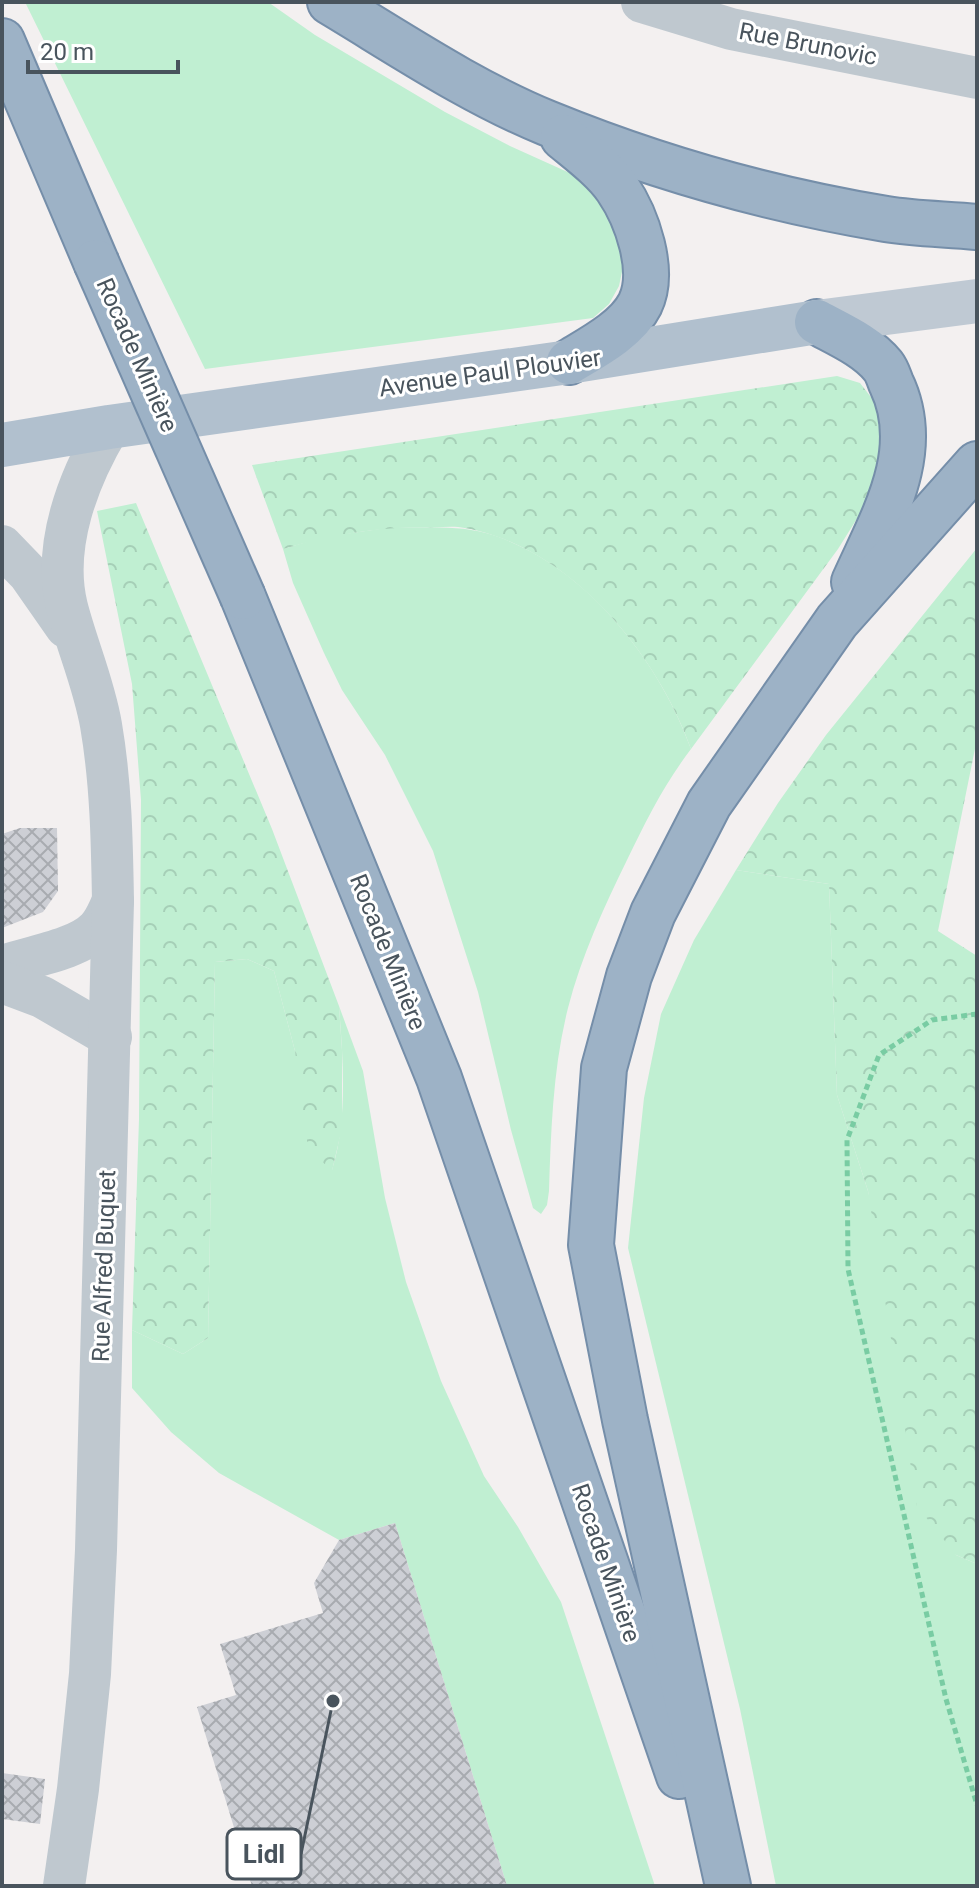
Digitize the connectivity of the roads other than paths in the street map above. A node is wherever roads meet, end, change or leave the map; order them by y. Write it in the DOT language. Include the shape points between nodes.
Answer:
graph roads {
  1 [pos="330,2"];
  2 [pos="642,2"];
  3 [pos="2,41"];
  4 [pos="977,78"];
  5 [pos="2,122"];
  6 [pos="546,123"];
  7 [pos="977,227"];
  8 [pos="96,262"];
  9 [pos="977,301"];
  10 [pos="817,322"];
  11 [pos="569,362"];
  12 [pos="109,427"];
  13 [pos="2,445"];
  14 [pos="977,464"];
  15 [pos="2,546"];
  16 [pos="837,621"];
  17 [pos="80,648"];
  18 [pos="113,901"];
  19 [pos="2,966"];
  20 [pos="2,982"];
  21 [pos="111,1037"];
  22 [pos="64,1886"];
  23 [pos="717,1886"];
  24 [pos="728,1886"];
  1 -- 6 [label="highway"];
  2 -- 4 [label="street, Rue Brunovic" via="731,29"];
  3 -- 8 [label="highway, Rocade Minière"];
  5 -- 8 [label="highway"];
  6 -- 7 [label="highway" via="674,169 810,204 888,219"];
  6 -- 11 [label="highway" via="617,188 639,234 647,271 639,305 614,335"];
  8 -- 23 [label="highway, Rocade Minière, bridge" via="243,597 439,1078"];
  9 -- 10 [label="main road, Avenue Paul Plouvier"];
  10 -- 11 [label="main road, Avenue Paul Plouvier"];
  10 -- 16 [label="highway" via="856,343 884,367 901,402 904,443 898,483"];
  11 -- 12 [label="main road, Avenue Paul Plouvier"];
  12 -- 13 [label="main road, Avenue Paul Plouvier"];
  12 -- 17 [label="street, Rue Alfred Buquet" via="90,459 61,564"];
  14 -- 16 [label="highway"];
  15 -- 17 [label="street, Rue Alfred Buquet" via="29,574"];
  16 -- 24 [label="highway" via="709,804 653,913 604,1068 591,1245"];
  17 -- 18 [label="street, Rue Alfred Buquet" via="100,722 111,798"];
  18 -- 19 [label="street" via="105,920 80,942"];
  18 -- 21 [label="street, Rue Alfred Buquet"];
  20 -- 21 [label="street" via="53,1003"];
  21 -- 22 [label="street, Rue Alfred Buquet" via="90,1674"];
}
